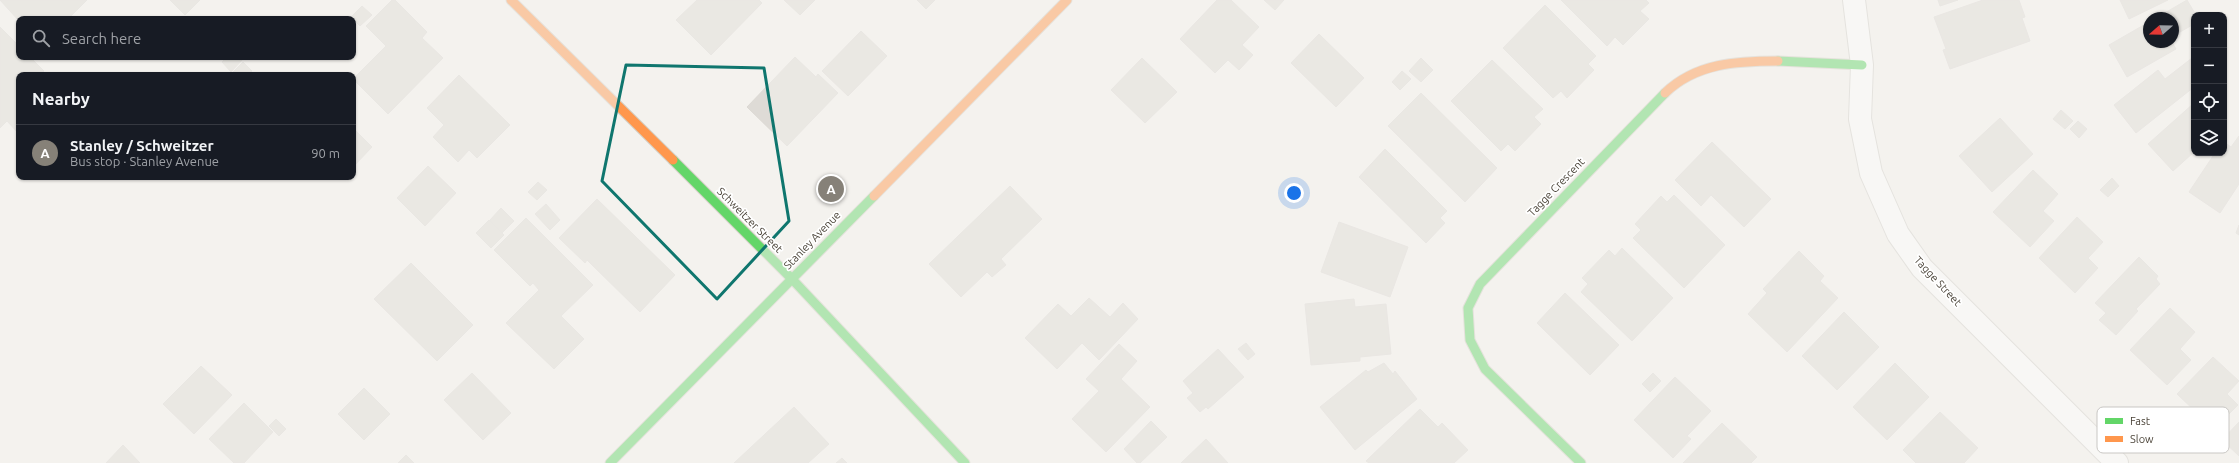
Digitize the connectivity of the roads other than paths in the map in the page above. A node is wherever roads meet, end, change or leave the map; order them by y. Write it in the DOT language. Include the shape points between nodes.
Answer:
graph roads {
  1 [pos="511,0"];
  2 [pos="1067,0"];
  3 [pos="1854,0"];
  4 [pos="1862,65"];
  5 [pos="792,279"];
  6 [pos="2097,443"];
  7 [pos="2107,453"];
  8 [pos="610,463"];
  9 [pos="965,463"];
  10 [pos="1581,463"];
  11 [pos="2117,463"];
  1 -- 5 [label="street, Schweitzer Street"];
  2 -- 5 [label="street, Stanley Avenue"];
  3 -- 4 [label="street, Tagge Street"];
  4 -- 6 [label="street, Tagge Street" via="1860,119 1870,166 1898,234 1922,268"];
  4 -- 10 [label="street, Tagge Crescent" via="1729,62 1695,72 1667,91 1480,284 1468,308 1470,340 1485,369"];
  5 -- 8 [label="street, Stanley Avenue"];
  5 -- 9 [label="street, Schweitzer Street"];
  7 -- 11 [label="street, Tagge Street"];
}
